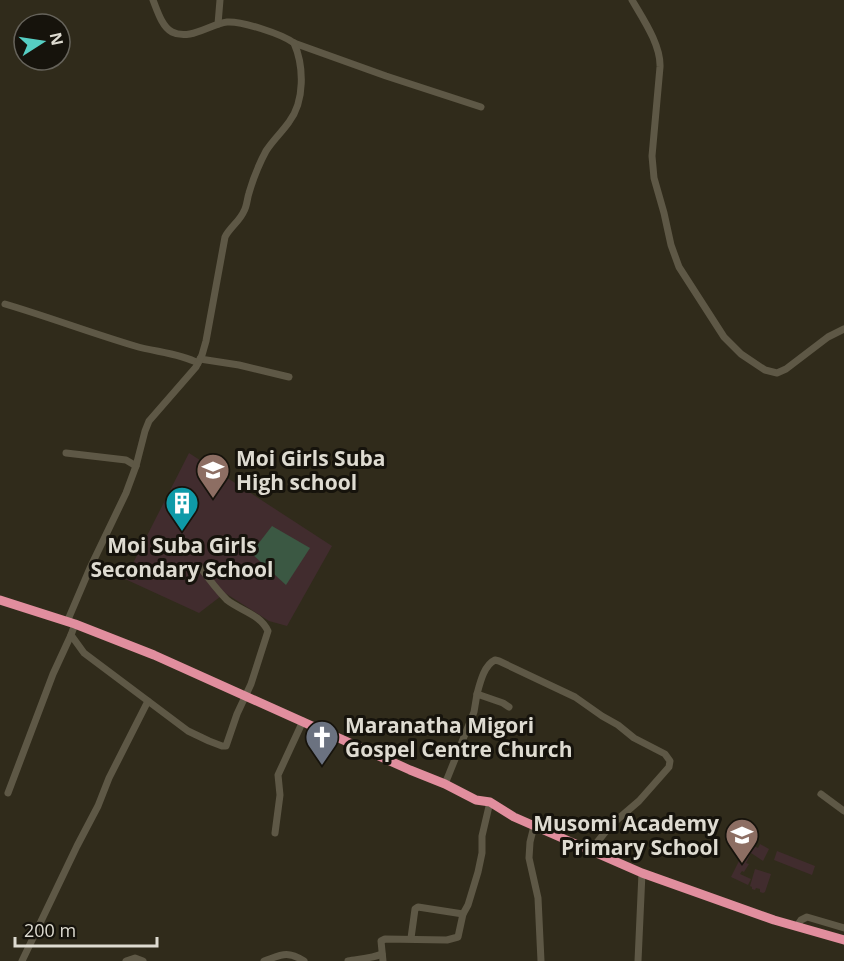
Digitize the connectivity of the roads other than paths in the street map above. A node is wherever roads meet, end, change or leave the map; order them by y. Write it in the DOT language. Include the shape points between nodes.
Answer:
graph roads {
  1 [pos="153,0"];
  2 [pos="220,0"];
  3 [pos="632,0"];
  4 [pos="218,24"];
  5 [pos="294,43"];
  6 [pos="481,107"];
  7 [pos="5,304"];
  8 [pos="844,329"];
  9 [pos="199,361"];
  10 [pos="289,377"];
  11 [pos="66,453"];
  12 [pos="136,466"];
  13 [pos="200,567"];
  14 [pos="0,600"];
  15 [pos="71,623"];
  16 [pos="71,636"];
  17 [pos="477,694"];
  18 [pos="246,696"];
  19 [pos="148,701"];
  20 [pos="509,707"];
  21 [pos="303,721"];
  22 [pos="445,784"];
  23 [pos="8,793"];
  24 [pos="821,794"];
  25 [pos="490,802"];
  26 [pos="844,811"];
  27 [pos="534,826"];
  28 [pos="275,833"];
  29 [pos="590,851"];
  30 [pos="642,873"];
  31 [pos="463,914"];
  32 [pos="797,926"];
  33 [pos="844,927"];
  34 [pos="411,938"];
  35 [pos="844,940"];
  36 [pos="382,957"];
  37 [pos="22,961"];
  38 [pos="126,961"];
  39 [pos="144,961"];
  40 [pos="264,961"];
  41 [pos="304,961"];
  42 [pos="348,961"];
  43 [pos="541,961"];
  44 [pos="638,961"];
  1 -- 4 [label="street" via="173,33 191,34"];
  2 -- 4 [label="street"];
  3 -- 8 [label="street" via="660,55 652,170 671,245 689,284 724,337 750,361 772,373 786,369"];
  4 -- 5 [label="street" via="248,25"];
  5 -- 6 [label="street"];
  5 -- 9 [label="street" via="301,71 297,107 266,152 252,181 244,212 225,237"];
  7 -- 9 [label="street" via="122,342"];
  9 -- 10 [label="street" via="239,365"];
  9 -- 12 [label="street" via="149,421"];
  11 -- 12 [label="street" via="126,460"];
  12 -- 15 [label="street" via="90,568"];
  13 -- 18 [label="street" via="228,600 267,628"];
  14 -- 15 [label="highway"];
  15 -- 16 [label="street"];
  15 -- 18 [label="highway"];
  16 -- 19 [label="street" via="84,653"];
  16 -- 23 [label="street"];
  17 -- 20 [label="street"];
  17 -- 22 [label="street" via="474,712"];
  17 -- 29 [label="street" via="490,662 499,661 575,697 634,738 665,754 669,767"];
  18 -- 19 [label="street" via="224,747 193,734"];
  18 -- 21 [label="highway"];
  19 -- 37 [label="street"];
  21 -- 22 [label="highway"];
  21 -- 28 [label="street" via="278,775 280,795"];
  22 -- 25 [label="highway" via="476,800"];
  24 -- 26 [label="street"];
  25 -- 27 [label="highway"];
  25 -- 31 [label="street" via="478,872"];
  27 -- 29 [label="highway"];
  27 -- 43 [label="street" via="529,858 538,898"];
  29 -- 30 [label="highway"];
  30 -- 32 [label="highway"];
  30 -- 44 [label="street"];
  31 -- 34 [label="street" via="457,938"];
  31 -- 34 [label="street" via="418,907 414,909"];
  32 -- 33 [label="street" via="807,917"];
  32 -- 35 [label="highway"];
  34 -- 36 [label="street" via="382,940"];
  36 -- 42 [label="street"];
  38 -- 39 [label="street"];
  40 -- 41 [label="street" via="284,954"];
}
